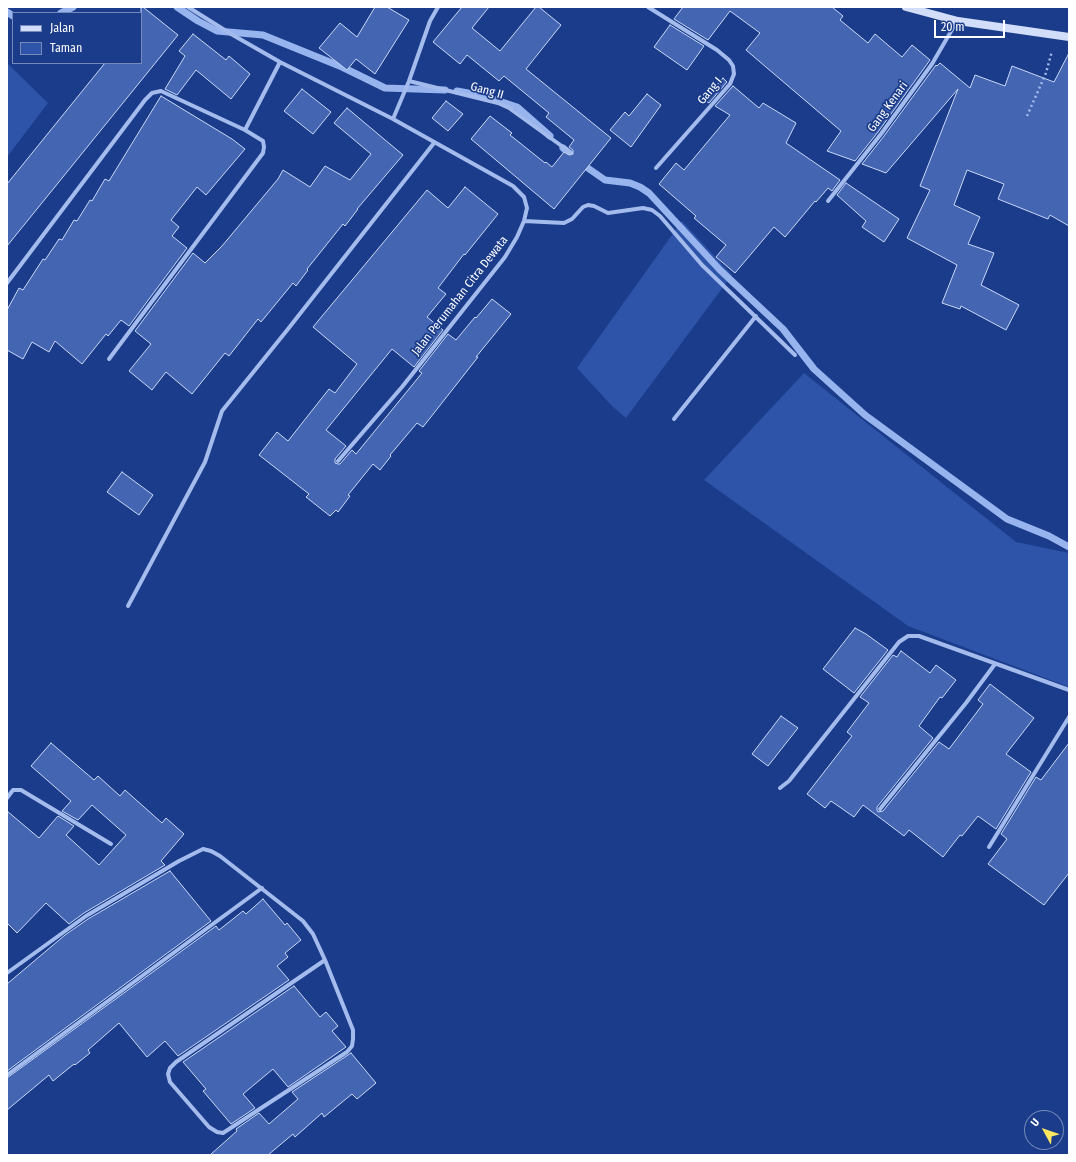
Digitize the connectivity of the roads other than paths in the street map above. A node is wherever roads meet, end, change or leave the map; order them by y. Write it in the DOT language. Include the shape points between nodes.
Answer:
graph roads {
  1 [pos="188,7"];
  2 [pos="438,7"];
  3 [pos="648,7"];
  4 [pos="906,7"];
  5 [pos="958,21"];
  6 [pos="1069,37"];
  7 [pos="280,62"];
  8 [pos="409,81"];
  9 [pos="393,119"];
  10 [pos="245,130"];
  11 [pos="434,143"];
  12 [pos="570,152"];
  13 [pos="656,168"];
  14 [pos="828,201"];
  15 [pos="524,221"];
  16 [pos="7,283"];
  17 [pos="756,316"];
  18 [pos="795,355"];
  19 [pos="109,359"];
  20 [pos="674,419"];
  21 [pos="338,461"];
  22 [pos="128,606"];
  23 [pos="994,664"];
  24 [pos="1069,690"];
  25 [pos="1069,717"];
  26 [pos="780,788"];
  27 [pos="7,798"];
  28 [pos="880,809"];
  29 [pos="111,844"];
  30 [pos="989,847"];
  31 [pos="262,888"];
  32 [pos="325,960"];
  33 [pos="7,972"];
  34 [pos="7,1075"];
  1 -- 7 [label="street, Jalan Perumahan Citra Dewata"];
  2 -- 8 [label="street" via="430,21"];
  3 -- 13 [label="street, Gang I" via="717,50 729,60 734,74 730,84"];
  4 -- 5 [label="street"];
  5 -- 6 [label="street"];
  5 -- 14 [label="street, Gang Kenari" via="932,64"];
  7 -- 9 [label="street, Jalan Perumahan Citra Dewata"];
  7 -- 10 [label="street"];
  8 -- 9 [label="street"];
  8 -- 12 [label="street, Gang II" via="498,103 509,108"];
  9 -- 11 [label="street, Jalan Perumahan Citra Dewata"];
  10 -- 16 [label="street" via="161,91 152,93"];
  10 -- 19 [label="street" via="263,141 263,153"];
  11 -- 15 [label="street, Jalan Perumahan Citra Dewata" via="513,186 524,197 527,208"];
  11 -- 22 [label="street" via="222,411 205,462"];
  15 -- 17 [label="street" via="564,223 572,219 583,206 588,205 608,213 644,208 652,210 668,224 702,265"];
  15 -- 21 [label="street, Jalan Perumahan Citra Dewata" via="505,257 402,387"];
  17 -- 18 [label="street"];
  17 -- 20 [label="street"];
  23 -- 24 [label="street"];
  23 -- 26 [label="street" via="919,636 908,636 899,642 789,781"];
  23 -- 28 [label="street" via="966,703"];
  25 -- 30 [label="street"];
  27 -- 29 [label="street" via="13,790 21,790"];
  31 -- 32 [label="street" via="303,921 313,934"];
  31 -- 33 [label="street" via="220,856 203,849 86,916"];
  31 -- 34 [label="street"];
  32 -- 32 [label="street" via="170,1068 170,1082 209,1127 223,1133 347,1052 352,1046 353,1030"];
}
